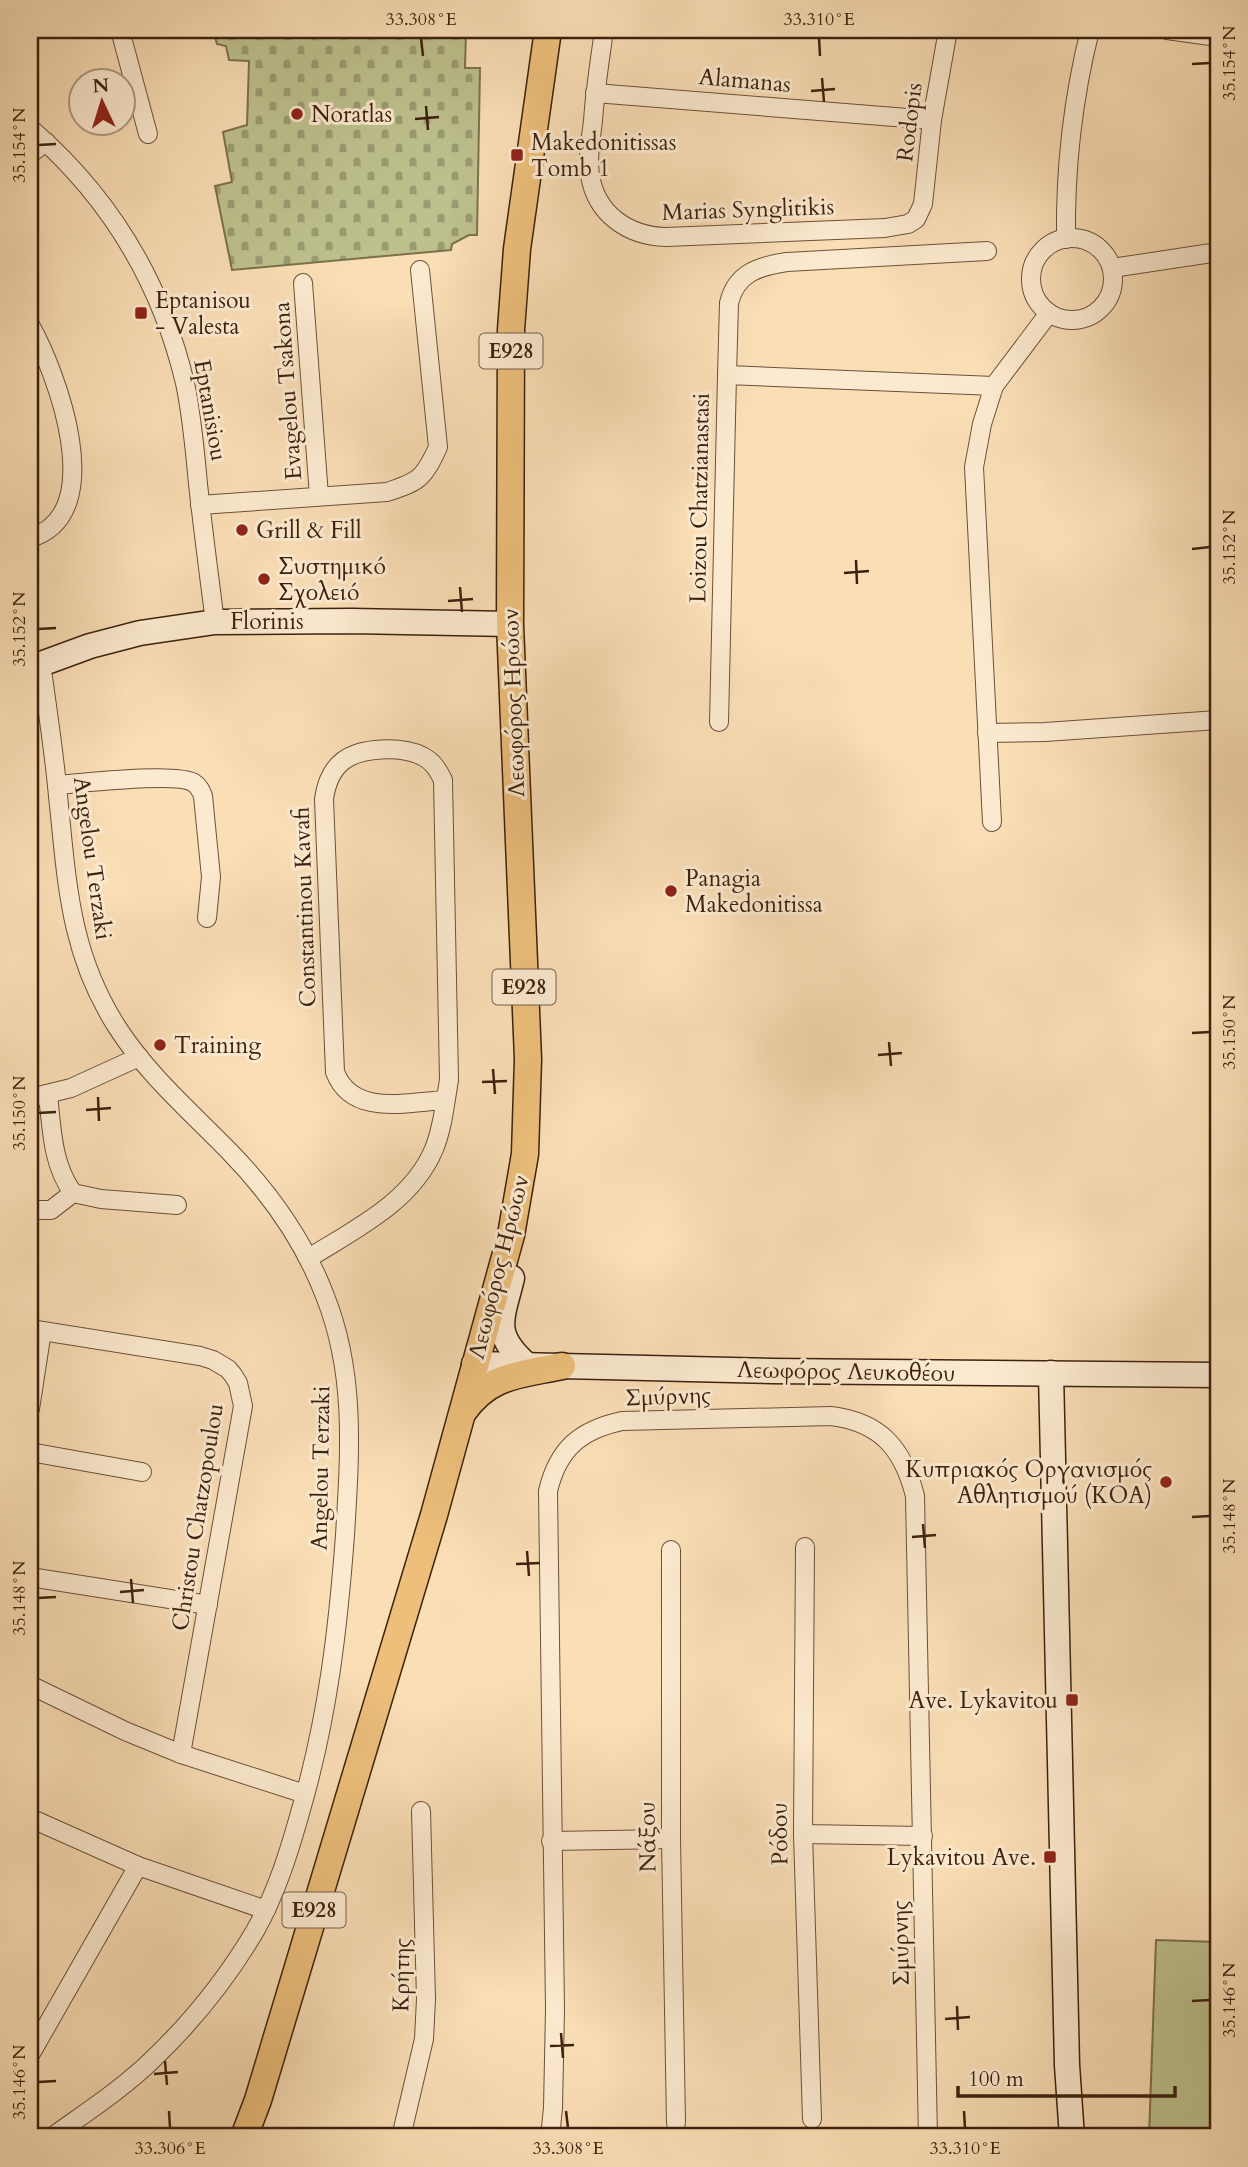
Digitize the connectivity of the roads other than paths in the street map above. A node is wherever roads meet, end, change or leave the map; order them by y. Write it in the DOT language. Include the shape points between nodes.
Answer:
graph roads {
  1 [pos="120,30"];
  2 [pos="548,30"];
  3 [pos="604,30"];
  4 [pos="948,30"];
  5 [pos="1090,30"];
  6 [pos="1167,30"];
  7 [pos="1218,37"];
  8 [pos="595,93"];
  9 [pos="932,120"];
  10 [pos="30,128"];
  11 [pos="148,134"];
  12 [pos="46,142"];
  13 [pos="30,154"];
  14 [pos="916,219"];
  15 [pos="1066,239"];
  16 [pos="987,251"];
  17 [pos="1218,252"];
  18 [pos="1112,268"];
  19 [pos="420,270"];
  20 [pos="303,283"];
  21 [pos="1049,313"];
  22 [pos="30,325"];
  23 [pos="727,375"];
  24 [pos="994,386"];
  25 [pos="319,496"];
  26 [pos="200,505"];
  27 [pos="30,538"];
  28 [pos="215,622"];
  29 [pos="510,624"];
  30 [pos="35,665"];
  31 [pos="1218,720"];
  32 [pos="719,722"];
  33 [pos="988,733"];
  34 [pos="57,785"];
  35 [pos="992,822"];
  36 [pos="207,918"];
  37 [pos="139,1057"];
  38 [pos="48,1095"];
  39 [pos="30,1098"];
  40 [pos="446,1100"];
  41 [pos="73,1193"];
  42 [pos="177,1205"];
  43 [pos="30,1210"];
  44 [pos="514,1220"];
  45 [pos="309,1258"];
  46 [pos="36,1330"];
  47 [pos="474,1364"];
  48 [pos="527,1365"];
  49 [pos="562,1366"];
  50 [pos="1051,1373"];
  51 [pos="1218,1376"];
  52 [pos="30,1409"];
  53 [pos="460,1415"];
  54 [pos="30,1452"];
  55 [pos="142,1472"];
  56 [pos="805,1547"];
  57 [pos="671,1550"];
  58 [pos="30,1577"];
  59 [pos="208,1605"];
  60 [pos="30,1685"];
  61 [pos="181,1754"];
  62 [pos="306,1794"];
  63 [pos="421,1811"];
  64 [pos="30,1818"];
  65 [pos="803,1834"];
  66 [pos="923,1836"];
  67 [pos="671,1839"];
  68 [pos="551,1841"];
  69 [pos="138,1866"];
  70 [pos="266,1910"];
  71 [pos="30,2054"];
  72 [pos="812,2119"];
  73 [pos="676,2123"];
  74 [pos="52,2137"];
  75 [pos="244,2137"];
  76 [pos="401,2137"];
  77 [pos="550,2137"];
  78 [pos="928,2137"];
  79 [pos="1072,2137"];
  1 -- 11 [label="street"];
  2 -- 29 [label="main road, Λεωφόρος Ηρώων / E928" via="517,249 511,330"];
  3 -- 8 [label="street, Marias Synglitikis"];
  4 -- 9 [label="street, Rodopis"];
  5 -- 15 [label="street" via="1070,145"];
  6 -- 7 [label="street"];
  8 -- 9 [label="street, Alamanas"];
  8 -- 14 [label="street, Marias Synglitikis" via="589,165 593,190 619,225 636,234 666,237 859,229 900,226"];
  9 -- 14 [label="street, Rodopis" via="926,195"];
  10 -- 12 [label="street, Eptanisiou"];
  12 -- 13 [label="street"];
  12 -- 26 [label="street, Eptanisiou" via="119,226 157,300 185,384"];
  15 -- 18 [label="street" via="1099,248"];
  15 -- 21 [label="street" via="1047,247 1033,267 1033,292"];
  16 -- 23 [label="street" via="787,262 750,271 736,285 729,303"];
  17 -- 18 [label="street"];
  18 -- 21 [label="street" via="1111,293 1096,313 1072,320"];
  19 -- 25 [label="street" via="439,447 428,470 412,484 387,492"];
  20 -- 25 [label="street, Evagelou Tsakona"];
  21 -- 24 [label="street"];
  22 -- 27 [label="street" via="62,402 72,466 71,488 58,522 45,534"];
  23 -- 24 [label="street, Loizou Chatzianastasi"];
  23 -- 32 [label="street, Loizou Chatzianastasi"];
  24 -- 33 [label="street" via="974,467"];
  25 -- 26 [label="street"];
  26 -- 28 [label="street, Eptanisiou"];
  28 -- 29 [label="main road, Florinis"];
  28 -- 30 [label="main road, Florinis" via="140,634"];
  29 -- 44 [label="main road, Λεωφόρος Ηρώων / E928" via="528,1059 525,1154"];
  30 -- 34 [label="street, Angelou Terzaki"];
  31 -- 33 [label="street"];
  33 -- 35 [label="street"];
  34 -- 36 [label="street" via="172,778 198,785 211,877"];
  34 -- 37 [label="street, Angelou Terzaki" via="74,929 96,989"];
  37 -- 38 [label="street"];
  37 -- 45 [label="street, Angelou Terzaki" via="261,1187"];
  38 -- 39 [label="street"];
  38 -- 41 [label="street" via="55,1157"];
  40 -- 40 [label="street, Constantinou Kavafi" via="450,1049 443,780 429,761 406,751 356,755 333,771 324,799 335,1072 353,1097 371,1104"];
  40 -- 45 [label="street, Constantinou Kavafi" via="433,1150 416,1179 365,1223"];
  41 -- 42 [label="street"];
  41 -- 43 [label="street" via="51,1210"];
  44 -- 47 [label="main road, Λεωφόρος Ηρώων / E928"];
  44 -- 48 [label="main road" via="519,1242 502,1335"];
  45 -- 62 [label="street, Angelou Terzaki" via="337,1327 350,1417 336,1647"];
  46 -- 52 [label="street"];
  46 -- 59 [label="street, Christou Chatzopoulou" via="201,1356 228,1369 238,1383 243,1406"];
  47 -- 48 [label="main road, Λεωφόρος Λευκοθέου"];
  47 -- 53 [label="main road, Λεωφόρος Ηρώων / E928"];
  48 -- 49 [label="main road, Λεωφόρος Λευκοθέου"];
  49 -- 50 [label="main road, Λεωφόρος Λευκοθέου"];
  49 -- 53 [label="main road" via="502,1379 483,1388"];
  50 -- 51 [label="main road, Λεωφόρος Λευκοθέου"];
  50 -- 79 [label="main road"];
  53 -- 75 [label="main road, Λεωφόρος Ηρώων / E928" via="434,1515"];
  54 -- 55 [label="street"];
  56 -- 65 [label="street, Ρόδου"];
  57 -- 67 [label="street, Νάξου"];
  58 -- 59 [label="street"];
  59 -- 61 [label="street, Christou Chatzopoulou"];
  60 -- 61 [label="street"];
  61 -- 62 [label="street"];
  62 -- 70 [label="street, Angelou Terzaki"];
  63 -- 76 [label="street, Κρήτης" via="424,2039"];
  64 -- 69 [label="street"];
  65 -- 66 [label="street"];
  65 -- 72 [label="street, Ρόδου"];
  66 -- 68 [label="street, Σμύρνης" via="915,1496 910,1476 890,1443 874,1429 852,1419 817,1417 622,1421 581,1436 552,1472 548,1492"];
  66 -- 78 [label="street, Σμύρνης"];
  67 -- 68 [label="street"];
  67 -- 73 [label="street, Νάξου"];
  68 -- 77 [label="street, Σμύρνης" via="555,2009"];
  69 -- 70 [label="street"];
  69 -- 71 [label="street"];
  70 -- 74 [label="street, Angelou Terzaki" via="216,1990 151,2061"];
}
